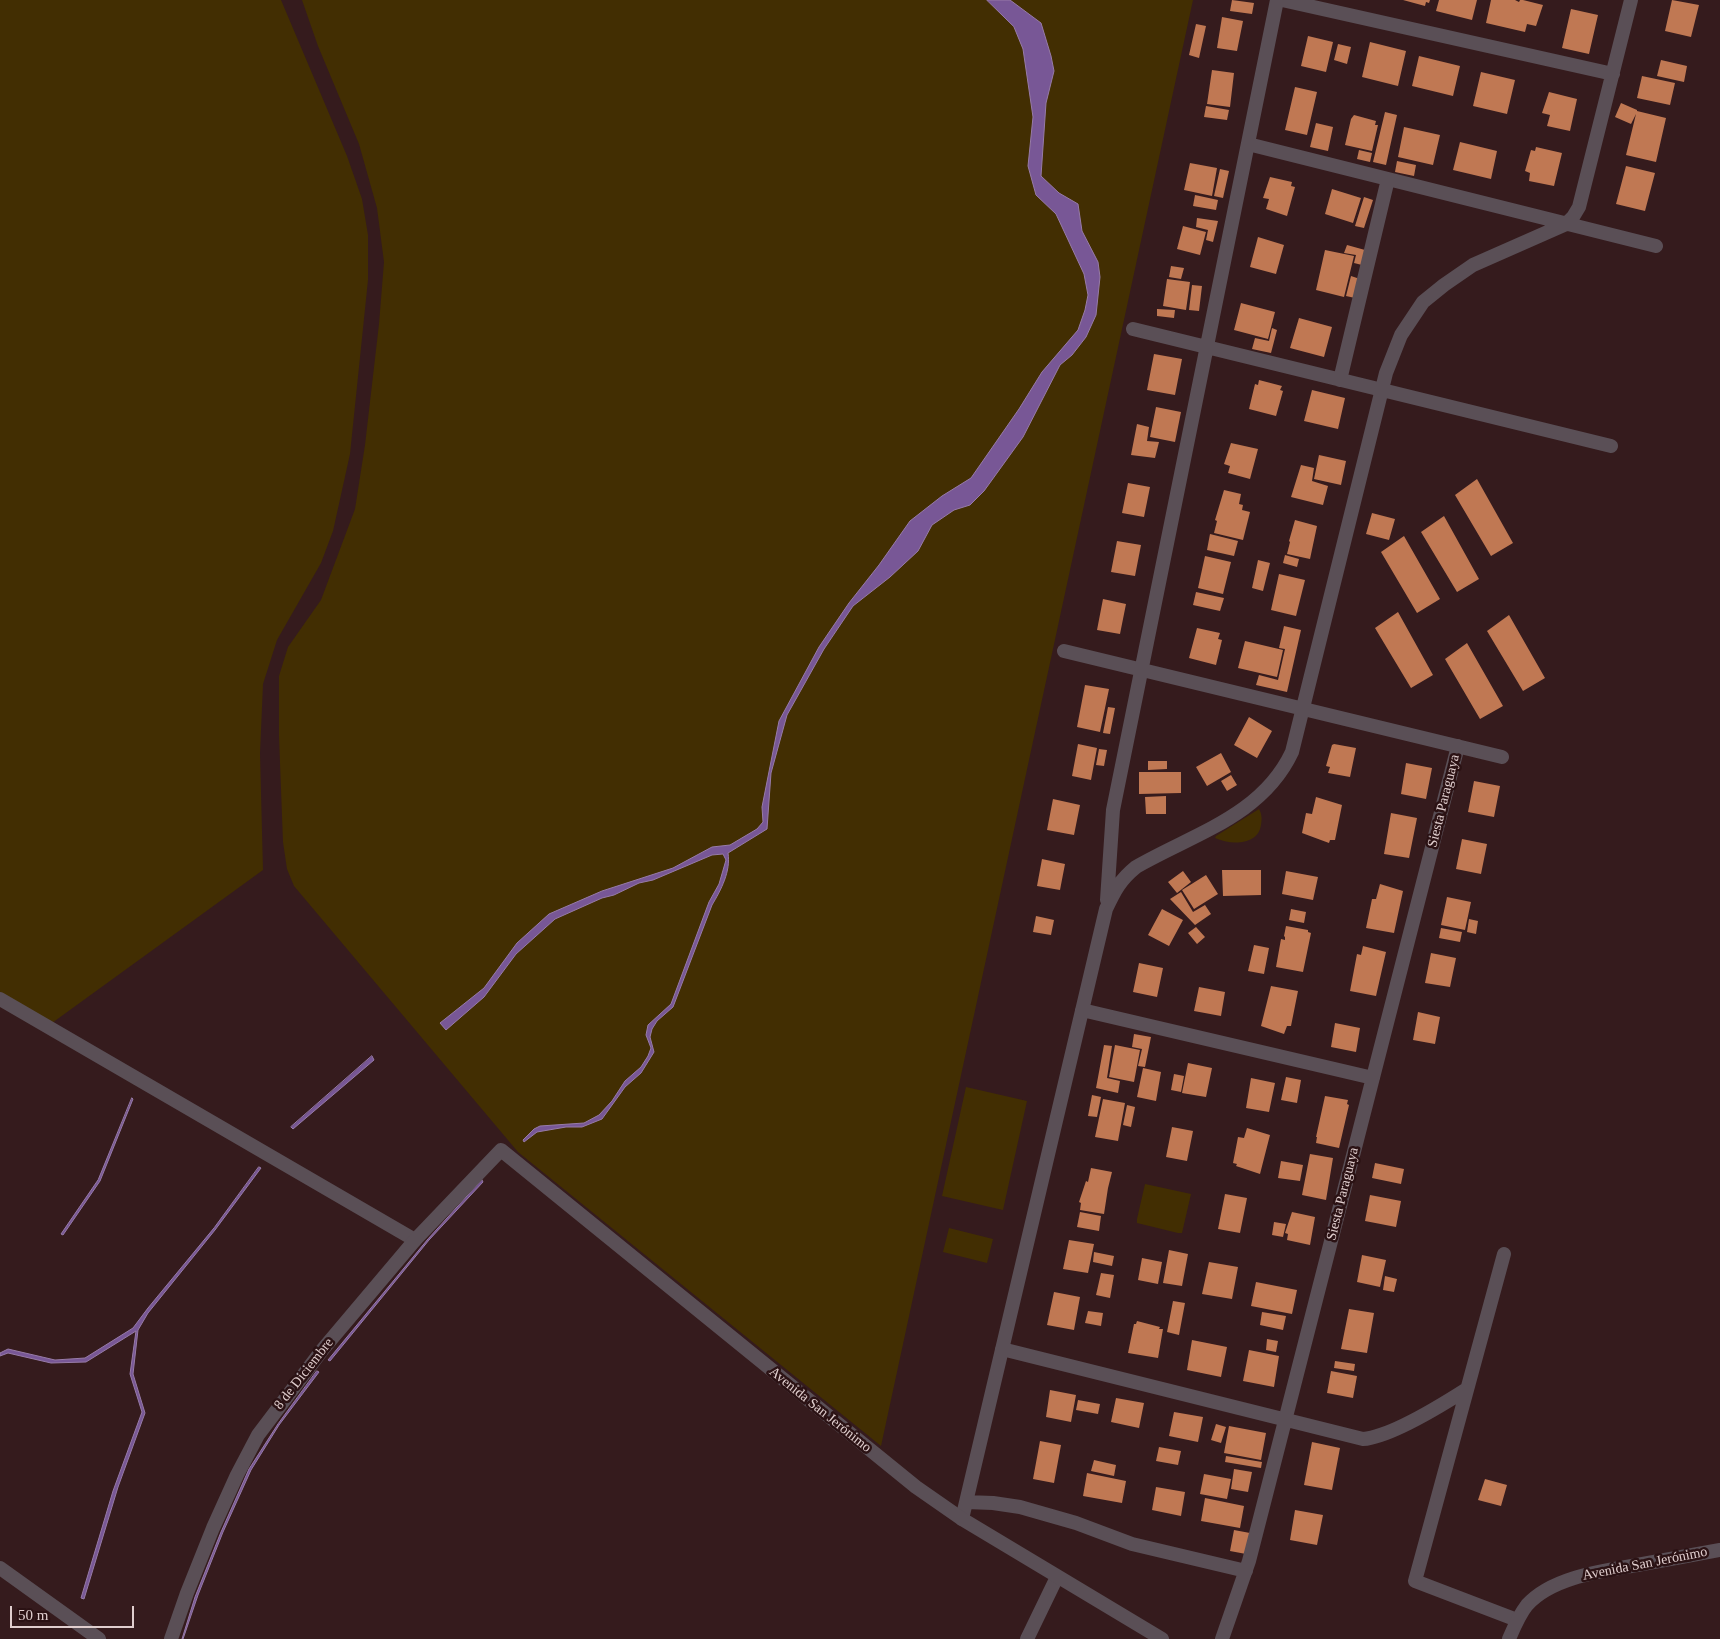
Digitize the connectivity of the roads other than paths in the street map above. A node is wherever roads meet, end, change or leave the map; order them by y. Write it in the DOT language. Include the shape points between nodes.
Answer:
graph roads {
  1 [pos="1278,0"];
  2 [pos="1282,0"];
  3 [pos="1631,0"];
  4 [pos="1613,74"];
  5 [pos="1248,144"];
  6 [pos="1388,179"];
  7 [pos="1566,224"];
  8 [pos="1656,246"];
  9 [pos="1133,329"];
  10 [pos="1207,347"];
  11 [pos="1340,380"];
  12 [pos="1382,390"];
  13 [pos="1612,446"];
  14 [pos="1064,651"];
  15 [pos="1142,670"];
  16 [pos="1303,709"];
  17 [pos="1458,746"];
  18 [pos="1502,757"];
  19 [pos="1106,909"];
  20 [pos="0,999"];
  21 [pos="1082,1010"];
  22 [pos="1373,1078"];
  23 [pos="501,1150"];
  24 [pos="415,1240"];
  25 [pos="1504,1254"];
  26 [pos="1002,1349"];
  27 [pos="1467,1389"];
  28 [pos="1285,1419"];
  29 [pos="966,1502"];
  30 [pos="962,1519"];
  31 [pos="1720,1550"];
  32 [pos="0,1568"];
  33 [pos="1246,1571"];
  34 [pos="1057,1577"];
  35 [pos="1517,1620"];
  36 [pos="99,1639"];
  37 [pos="171,1639"];
  38 [pos="1027,1639"];
  39 [pos="1162,1639"];
  40 [pos="1222,1639"];
  41 [pos="1509,1639"];
  1 -- 5 [label="street"];
  2 -- 4 [label="street"];
  3 -- 4 [label="street"];
  4 -- 7 [label="street" via="1579,207"];
  5 -- 6 [label="street"];
  5 -- 10 [label="street"];
  6 -- 7 [label="street"];
  6 -- 11 [label="street"];
  7 -- 8 [label="street"];
  7 -- 12 [label="street" via="1473,266 1422,302 1401,335"];
  9 -- 10 [label="street"];
  10 -- 11 [label="street"];
  10 -- 15 [label="street"];
  11 -- 12 [label="street"];
  12 -- 13 [label="street"];
  12 -- 16 [label="street"];
  14 -- 15 [label="street, Siesta Paraguaya"];
  15 -- 16 [label="street, Siesta Paraguaya"];
  15 -- 19 [label="street" via="1114,810"];
  16 -- 17 [label="street, Siesta Paraguaya"];
  16 -- 19 [label="street" via="1292,752 1273,784 1247,808 1136,867 1116,888"];
  17 -- 18 [label="street, Siesta Paraguaya"];
  17 -- 22 [label="street, Siesta Paraguaya"];
  19 -- 21 [label="street"];
  20 -- 24 [label="street"];
  21 -- 22 [label="street"];
  21 -- 26 [label="street"];
  22 -- 28 [label="street, Siesta Paraguaya"];
  23 -- 24 [label="street, 8 de Diciembre"];
  23 -- 30 [label="street, Avenida San Jerónimo" via="916,1487"];
  24 -- 37 [label="street, 8 de Diciembre" via="322,1349 258,1435 213,1528"];
  25 -- 27 [label="street"];
  26 -- 28 [label="street"];
  26 -- 29 [label="street"];
  27 -- 28 [label="street" via="1374,1438"];
  27 -- 35 [label="street" via="1415,1581"];
  28 -- 33 [label="street, Siesta Paraguaya"];
  29 -- 30 [label="street"];
  29 -- 33 [label="street" via="1020,1507 1132,1544"];
  30 -- 34 [label="street, Avenida San Jerónimo"];
  31 -- 35 [label="street, Avenida San Jerónimo" via="1570,1579 1551,1587 1528,1604"];
  32 -- 36 [label="street"];
  33 -- 40 [label="street, Siesta Paraguaya"];
  34 -- 38 [label="street"];
  34 -- 39 [label="street, Avenida San Jerónimo"];
  35 -- 41 [label="street, Avenida San Jerónimo"];
}
